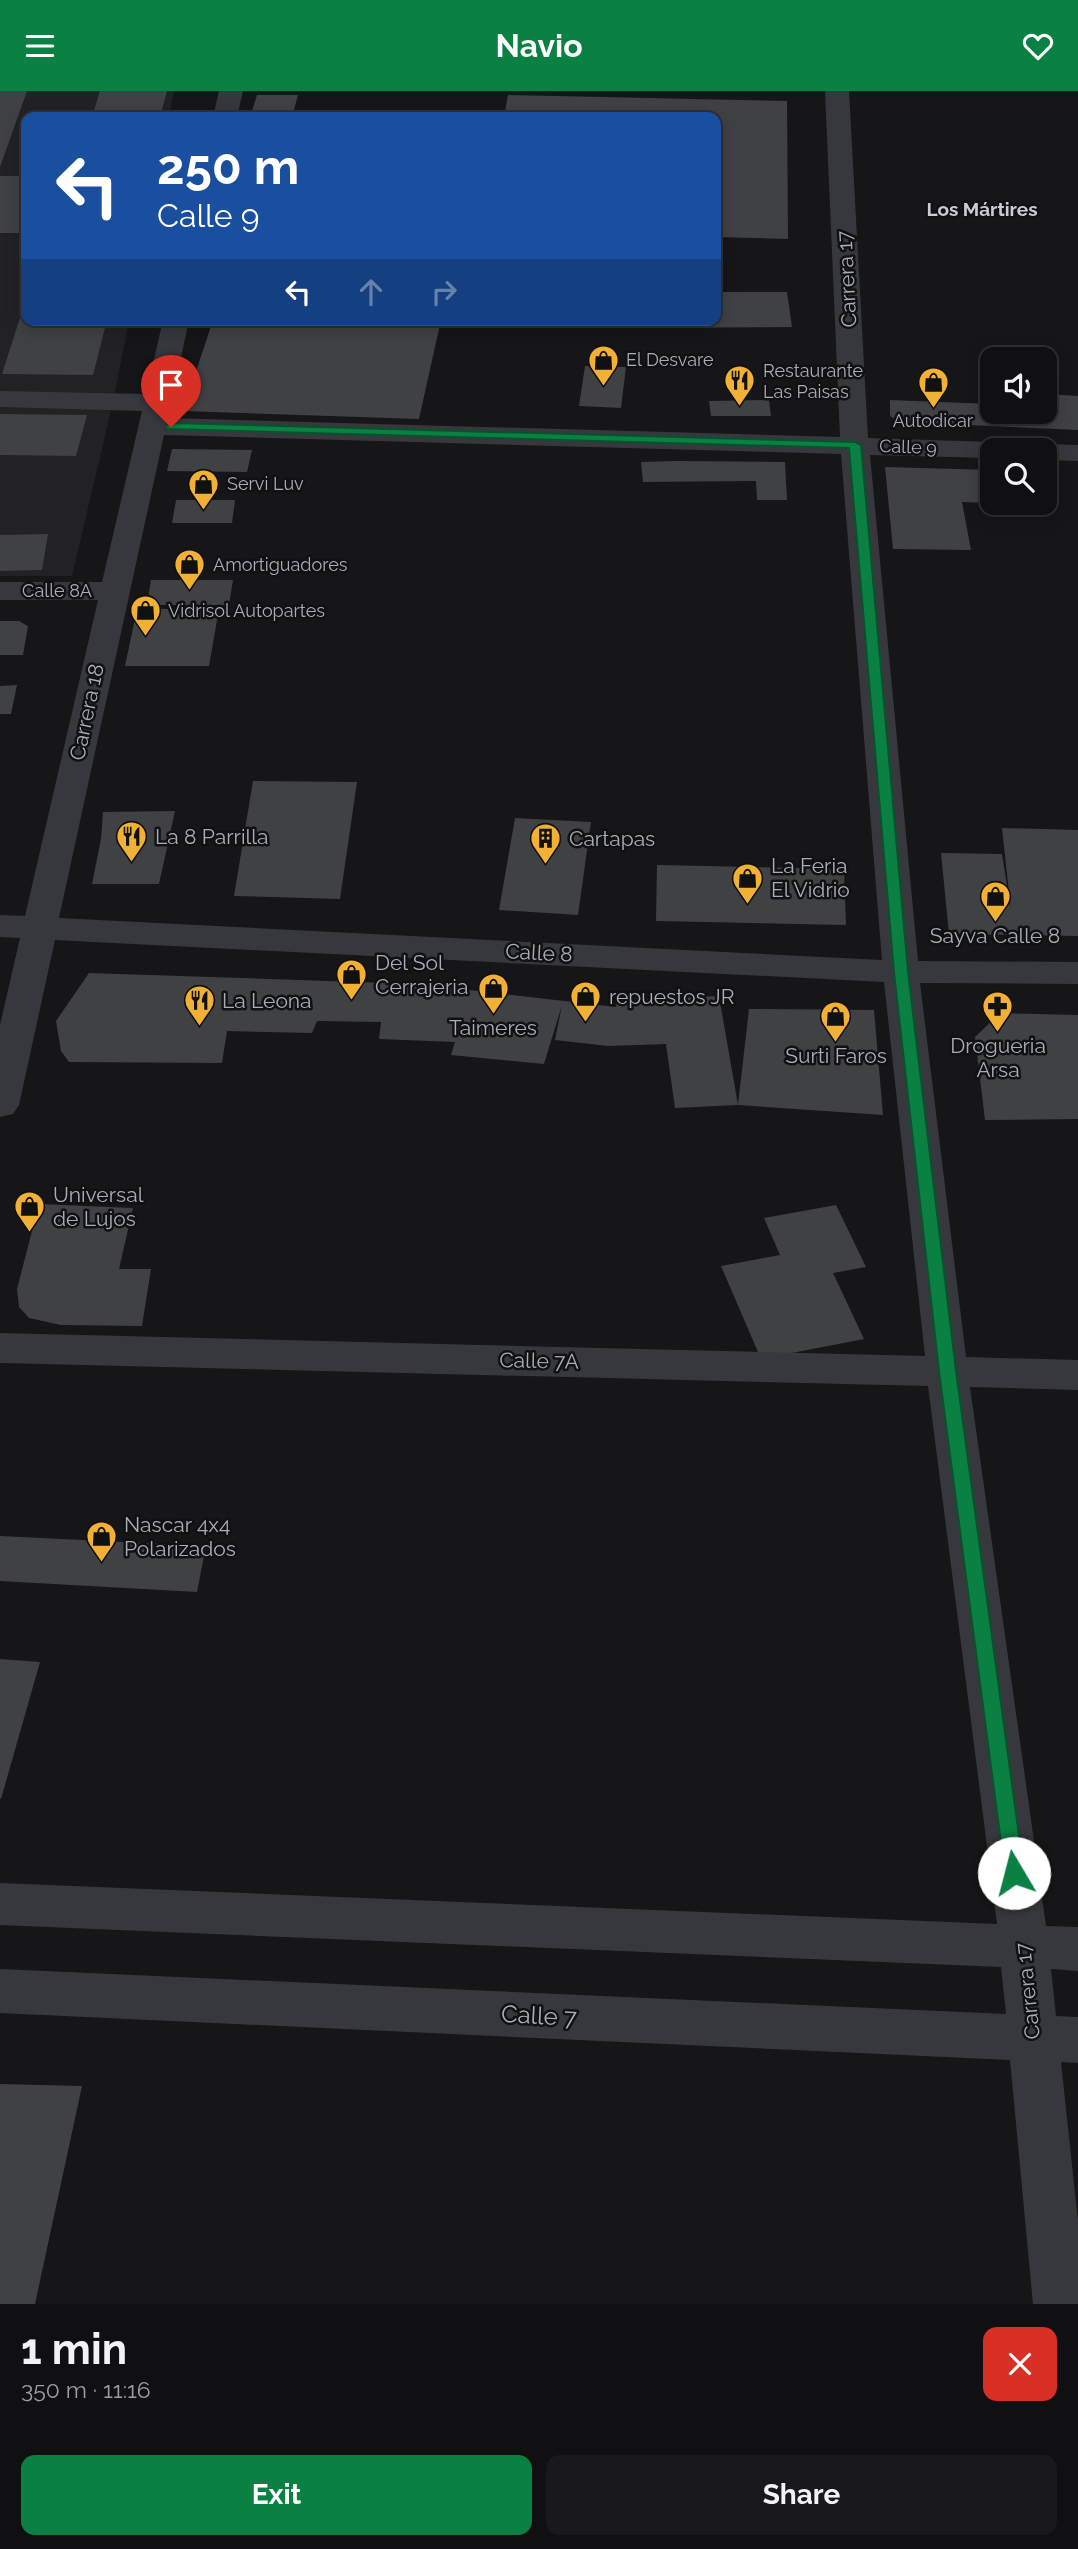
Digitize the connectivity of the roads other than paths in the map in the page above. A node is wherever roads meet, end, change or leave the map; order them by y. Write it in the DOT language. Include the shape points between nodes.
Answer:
graph roads {
  1 [pos="231,91"];
  2 [pos="837,91"];
  3 [pos="226,112"];
  4 [pos="175,326"];
  5 [pos="0,399"];
  6 [pos="154,415"];
  7 [pos="855,445"];
  8 [pos="980,450"];
  9 [pos="1057,452"];
  10 [pos="1078,453"];
  11 [pos="0,591"];
  12 [pos="114,591"];
  13 [pos="0,926"];
  14 [pos="40,927"];
  15 [pos="901,972"];
  16 [pos="1078,973"];
  17 [pos="0,1105"];
  18 [pos="0,1348"];
  19 [pos="947,1371"];
  20 [pos="1078,1375"];
  21 [pos="0,1903"];
  22 [pos="1024,1947"];
  23 [pos="1078,1949"];
  24 [pos="0,1991"];
  25 [pos="1056,2039"];
  26 [pos="1060,2304"];
  1 -- 3 [label="street"];
  2 -- 7 [label="street, Carrera 17"];
  4 -- 6 [label="street, Carrera 18"];
  5 -- 6 [label="street, Calle 9"];
  6 -- 7 [label="street, Calle 9"];
  6 -- 12 [label="street, Carrera 18"];
  7 -- 8 [label="street, Calle 9"];
  7 -- 15 [label="street, Carrera 17"];
  9 -- 10 [label="street"];
  11 -- 12 [label="street, Calle 8A"];
  12 -- 14 [label="street, Carrera 18"];
  13 -- 14 [label="street, Calle 8"];
  14 -- 15 [label="street, Calle 8"];
  14 -- 17 [label="street, Carrera 18"];
  15 -- 16 [label="street, Calle 8"];
  15 -- 19 [label="street, Carrera 17"];
  18 -- 19 [label="street, Calle 7A"];
  19 -- 20 [label="street, Calle 7A"];
  19 -- 22 [label="street, Carrera 17"];
  21 -- 22 [label="street"];
  22 -- 23 [label="street"];
  22 -- 25 [label="street, Carrera 17"];
  24 -- 25 [label="street, Calle 7"];
  25 -- 26 [label="street, Carrera 17"];
}
